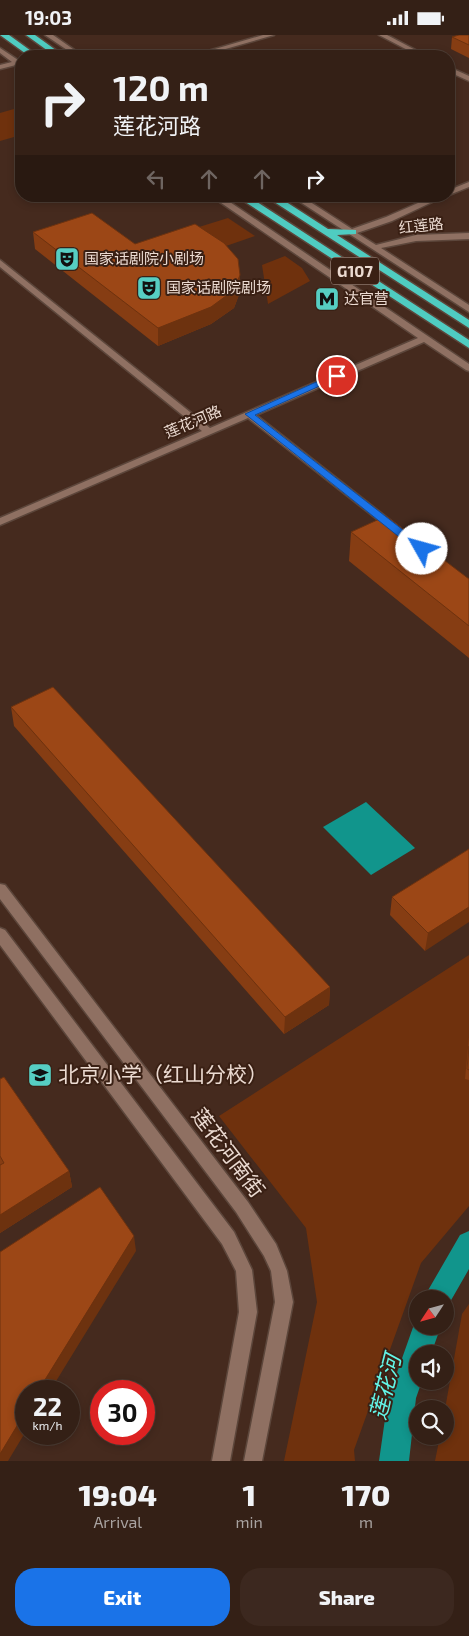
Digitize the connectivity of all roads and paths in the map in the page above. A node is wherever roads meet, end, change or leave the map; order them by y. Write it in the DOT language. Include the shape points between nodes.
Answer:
graph roads {
  1 [pos="4,35"];
  2 [pos="30,35"];
  3 [pos="48,35"];
  4 [pos="271,35"];
  5 [pos="382,35"];
  6 [pos="0,49"];
  7 [pos="25,50"];
  8 [pos="51,50"];
  9 [pos="71,50"];
  10 [pos="216,50"];
  11 [pos="412,50"];
  12 [pos="15,60"];
  13 [pos="15,65"];
  14 [pos="15,66"];
  15 [pos="0,67"];
  16 [pos="455,72"];
  17 [pos="0,74"];
  18 [pos="469,79"];
  19 [pos="469,184"];
  20 [pos="455,190"];
  21 [pos="224,202"];
  22 [pos="250,202"];
  23 [pos="279,202"];
  24 [pos="304,202"];
  25 [pos="427,202"];
  26 [pos="326,232"];
  27 [pos="352,232"];
  28 [pos="468,234"];
  29 [pos="376,247"];
  30 [pos="367,259"];
  31 [pos="0,263"];
  32 [pos="469,309"];
  33 [pos="469,325"];
  34 [pos="426,338"];
  35 [pos="469,345"];
  36 [pos="469,367"];
  37 [pos="249,414"];
  38 [pos="208,431"];
  39 [pos="0,522"];
  40 [pos="406,537"];
  41 [pos="0,889"];
  42 [pos="0,934"];
  43 [pos="221,1461"];
  44 [pos="253,1461"];
  1 -- 7 [label="highway"];
  2 -- 8 [label="highway"];
  3 -- 9 [label="street"];
  4 -- 10 [label="street"];
  5 -- 11 [label="street"];
  6 -- 12 [label="street"];
  13 -- 15 [label="street"];
  14 -- 17 [label="street"];
  16 -- 18 [label="street"];
  19 -- 20 [label="street"];
  21 -- 34 [label="street"];
  22 -- 35 [label="highway, G107"];
  23 -- 26 [label="highway, G107"];
  24 -- 27 [label="street"];
  25 -- 27 [label="street"];
  26 -- 27 [label="highway"];
  26 -- 30 [label="highway, G107"];
  27 -- 29 [label="street"];
  28 -- 29 [label="street, 红莲路" via="408,239"];
  29 -- 30 [label="highway"];
  29 -- 32 [label="street"];
  30 -- 33 [label="highway, G107"];
  31 -- 38 [label="street"];
  34 -- 36 [label="street"];
  34 -- 37 [label="street, 莲花河路"];
  37 -- 38 [label="street, 莲花河路"];
  37 -- 40 [label="street"];
  38 -- 39 [label="street, 莲花河路"];
  41 -- 44 [label="street, 莲花河南街" via="242,1207 270,1250 279,1271 284,1302"];
  42 -- 43 [label="street" via="228,1239 244,1271 248,1312"];
}
